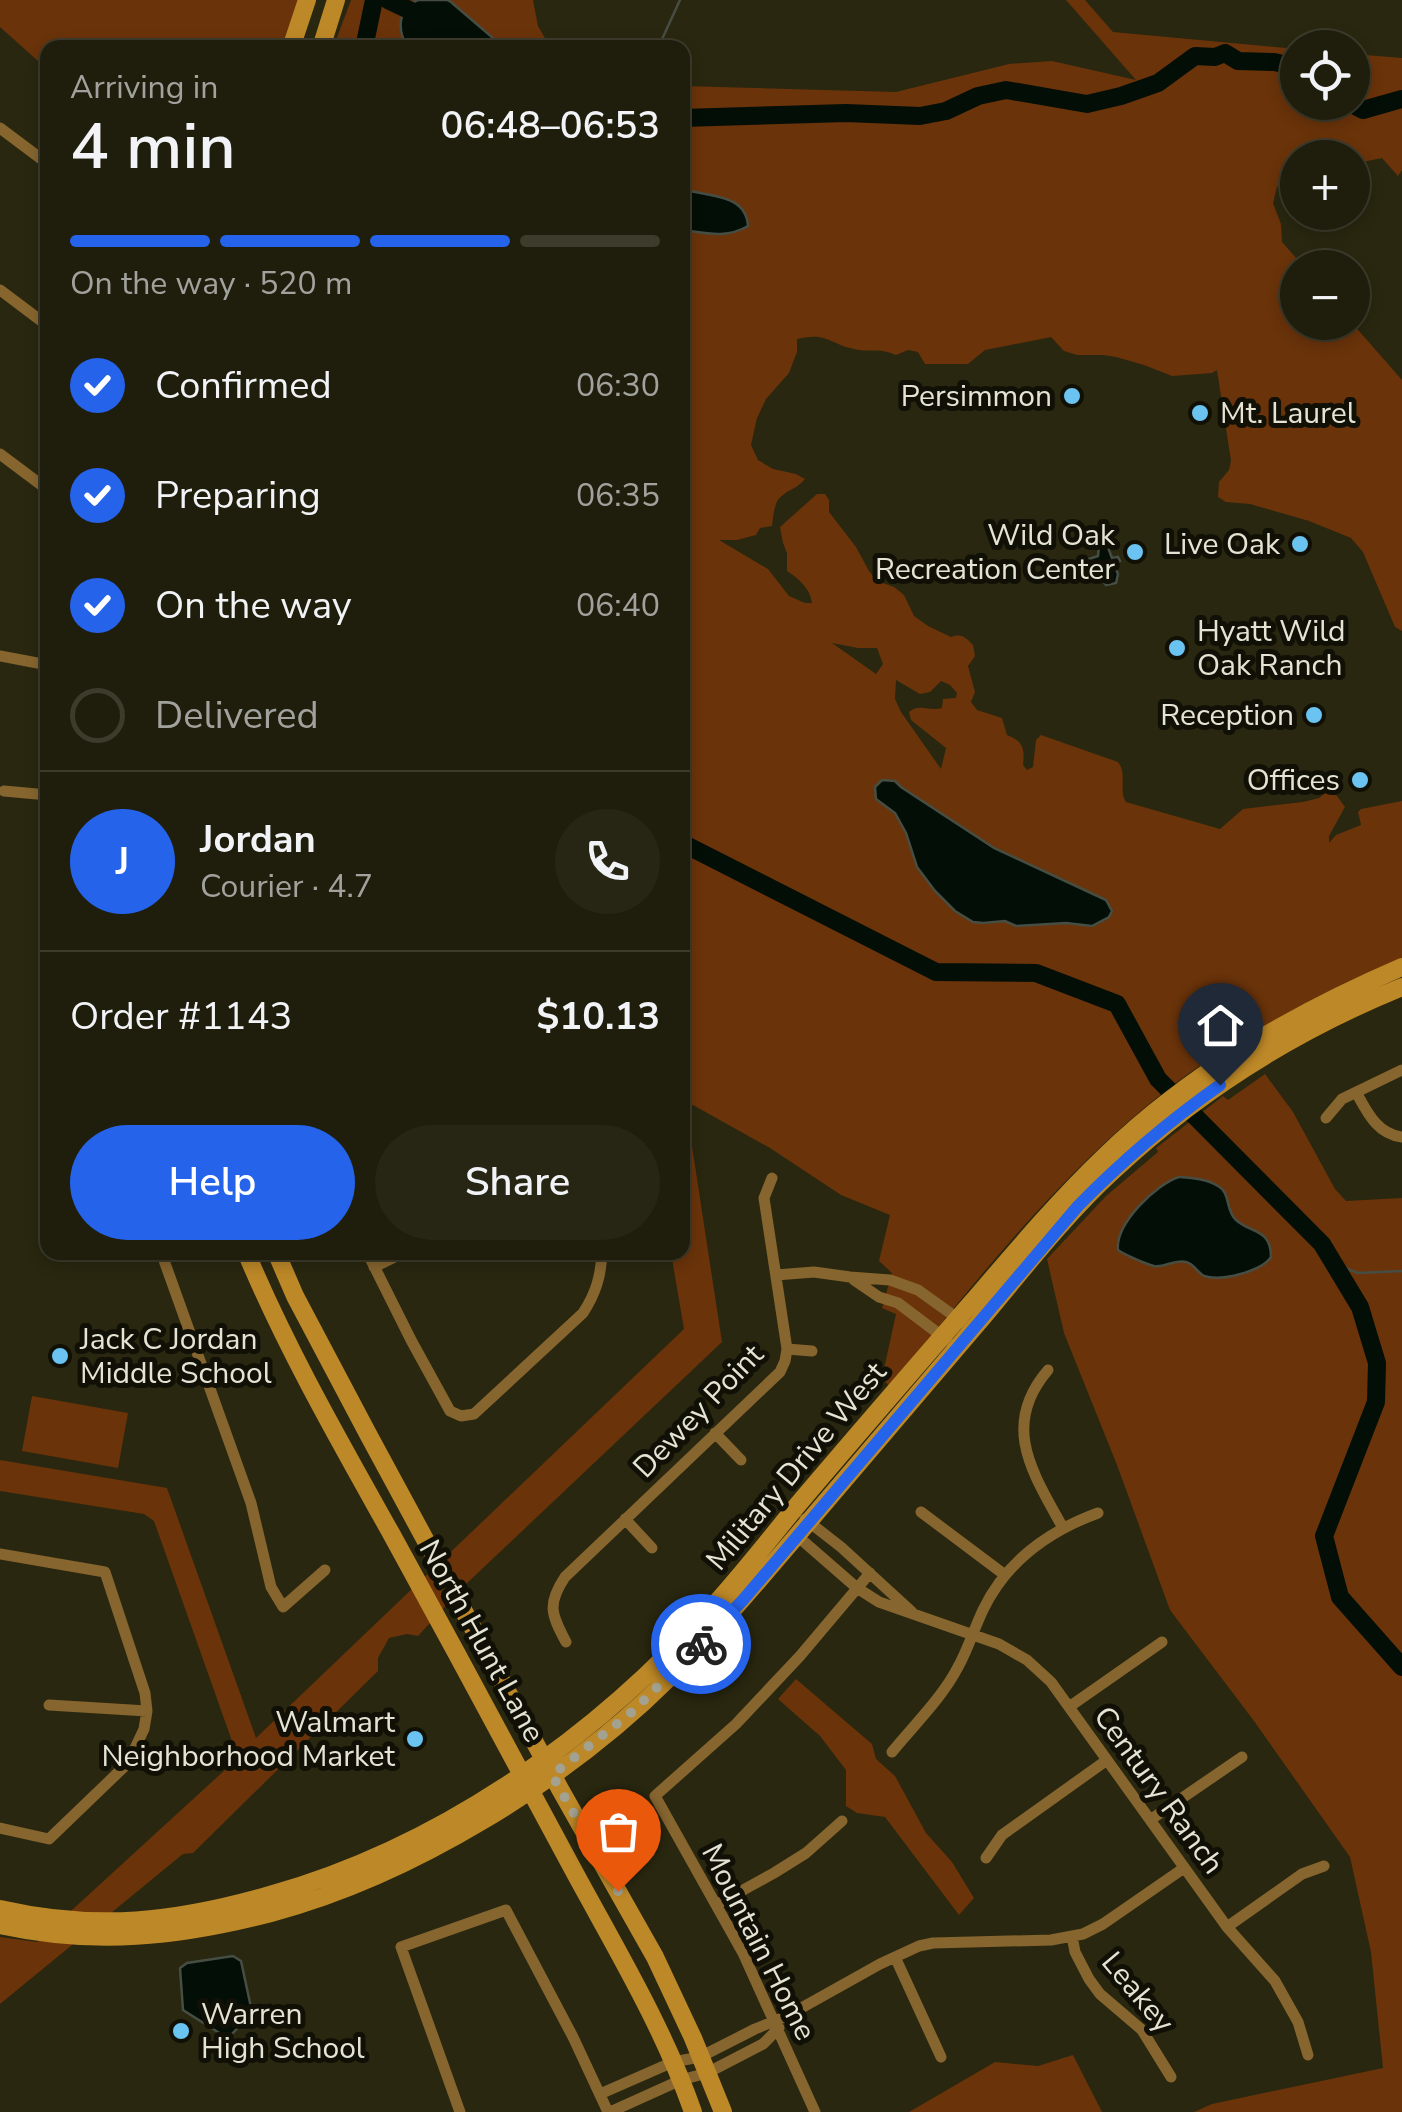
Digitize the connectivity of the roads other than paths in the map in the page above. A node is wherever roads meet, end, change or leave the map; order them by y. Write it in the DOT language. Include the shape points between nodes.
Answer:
graph roads {
  1 [pos="307,0"];
  2 [pos="336,0"];
  3 [pos="294,40"];
  4 [pos="324,40"];
  5 [pos="0,128"];
  6 [pos="40,158"];
  7 [pos="0,290"];
  8 [pos="40,320"];
  9 [pos="0,454"];
  10 [pos="40,484"];
  11 [pos="0,656"];
  12 [pos="40,664"];
  13 [pos="4,792"];
  14 [pos="40,794"];
  15 [pos="1402,968"];
  16 [pos="1402,987"];
  17 [pos="1402,1070"];
  18 [pos="1217,1077"];
  19 [pos="1356,1092"];
  20 [pos="1326,1118"];
  21 [pos="1402,1137"];
  22 [pos="772,1178"];
  23 [pos="164,1260"];
  24 [pos="250,1260"];
  25 [pos="279,1260"];
  26 [pos="371,1260"];
  27 [pos="388,1260"];
  28 [pos="601,1260"];
  29 [pos="374,1267"];
  30 [pos="776,1275"];
  31 [pos="850,1278"];
  32 [pos="907,1285"];
  33 [pos="898,1303"];
  34 [pos="965,1324"];
  35 [pos="950,1342"];
  36 [pos="787,1349"];
  37 [pos="812,1350"];
  38 [pos="1048,1370"];
  39 [pos="368,1434"];
  40 [pos="716,1434"];
  41 [pos="344,1448"];
  42 [pos="741,1460"];
  43 [pos="921,1512"];
  44 [pos="1098,1513"];
  45 [pos="625,1520"];
  46 [pos="796,1522"];
  47 [pos="1063,1528"];
  48 [pos="832,1540"];
  49 [pos="652,1548"];
  50 [pos="0,1554"];
  51 [pos="820,1556"];
  52 [pos="325,1570"];
  53 [pos="870,1573"];
  54 [pos="1005,1575"];
  55 [pos="857,1588"];
  56 [pos="915,1615"];
  57 [pos="972,1634"];
  58 [pos="566,1642"];
  59 [pos="1162,1642"];
  60 [pos="49,1705"];
  61 [pos="1069,1708"];
  62 [pos="147,1711"];
  63 [pos="892,1752"];
  64 [pos="1242,1757"];
  65 [pos="1106,1760"];
  66 [pos="549,1767"];
  67 [pos="527,1781"];
  68 [pos="842,1820"];
  69 [pos="1150,1820"];
  70 [pos="0,1828"];
  71 [pos="986,1858"];
  72 [pos="1324,1866"];
  73 [pos="1184,1868"];
  74 [pos="290,1899"];
  75 [pos="716,1905"];
  76 [pos="0,1909"];
  77 [pos="0,1925"];
  78 [pos="1226,1927"];
  79 [pos="1072,1936"];
  80 [pos="895,1957"];
  81 [pos="779,2022"];
  82 [pos="728,2043"];
  83 [pos="1308,2055"];
  84 [pos="941,2057"];
  85 [pos="736,2058"];
  86 [pos="704,2065"];
  87 [pos="677,2071"];
  88 [pos="645,2074"];
  89 [pos="1171,2077"];
  90 [pos="653,2092"];
  91 [pos="600,2094"];
  92 [pos="460,2112"];
  93 [pos="609,2112"];
  94 [pos="694,2112"];
  95 [pos="723,2112"];
  96 [pos="815,2112"];
  1 -- 3 [label="main road"];
  2 -- 4 [label="main road"];
  5 -- 6 [label="street"];
  7 -- 8 [label="street"];
  9 -- 10 [label="street"];
  11 -- 12 [label="street"];
  13 -- 14 [label="street"];
  15 -- 18 [label="main road, Military Drive West" via="1245,1046"];
  16 -- 18 [label="main road, Military Drive West"];
  17 -- 19 [label="street"];
  18 -- 34 [label="main road, Military Drive West" via="1052,1210"];
  19 -- 20 [label="street"];
  19 -- 21 [label="street" via="1381,1129"];
  22 -- 30 [label="street, Dewey Point" via="764,1198"];
  23 -- 52 [label="street" via="283,1608"];
  24 -- 41 [label="main road, North Hunt Lane"];
  25 -- 39 [label="main road, North Hunt Lane"];
  26 -- 29 [label="street"];
  27 -- 29 [label="street"];
  28 -- 29 [label="street" via="594,1297 583,1312 474,1414 460,1416 450,1411"];
  30 -- 31 [label="street"];
  30 -- 36 [label="street, Dewey Point"];
  31 -- 32 [label="street"];
  31 -- 33 [label="street"];
  32 -- 33 [label="street"];
  32 -- 34 [label="street"];
  33 -- 35 [label="street"];
  34 -- 35 [label="main road, Military Drive West"];
  35 -- 46 [label="main road, Military Drive West"];
  36 -- 37 [label="street"];
  36 -- 40 [label="street, Dewey Point" via="780,1372"];
  38 -- 47 [label="street" via="1028,1402 1024,1439 1034,1475"];
  39 -- 41 [label="main road"];
  39 -- 66 [label="main road, North Hunt Lane"];
  40 -- 42 [label="street"];
  40 -- 45 [label="street, Dewey Point"];
  41 -- 67 [label="main road, North Hunt Lane"];
  43 -- 54 [label="street"];
  44 -- 47 [label="street"];
  45 -- 49 [label="street"];
  45 -- 58 [label="street, Dewey Point" via="555,1593 552,1607"];
  46 -- 48 [label="street, Century Ranch"];
  46 -- 51 [label="street, Century Ranch"];
  46 -- 66 [label="main road, Military Drive West" via="743,1600 670,1677 632,1712"];
  47 -- 54 [label="street"];
  48 -- 51 [label="street"];
  48 -- 53 [label="street, Century Ranch"];
  50 -- 62 [label="street" via="105,1572"];
  51 -- 55 [label="street, Century Ranch"];
  53 -- 55 [label="street"];
  53 -- 56 [label="street, Century Ranch"];
  54 -- 57 [label="street"];
  55 -- 56 [label="street, Century Ranch"];
  55 -- 75 [label="street, Mountain Home" via="736,1724 655,1796"];
  56 -- 57 [label="street, Century Ranch"];
  57 -- 61 [label="street, Century Ranch" via="1027,1660"];
  57 -- 63 [label="street" via="949,1682"];
  59 -- 61 [label="street"];
  60 -- 62 [label="street"];
  61 -- 65 [label="street, Century Ranch"];
  62 -- 70 [label="street" via="128,1763 49,1839"];
  64 -- 69 [label="street"];
  65 -- 69 [label="street, Century Ranch"];
  65 -- 71 [label="street" via="1002,1834"];
  66 -- 67 [label="main road, Military Drive West"];
  66 -- 86 [label="main road, North Hunt Lane" via="655,1957"];
  67 -- 74 [label="main road, Military Drive West" via="447,1839 374,1877 338,1892"];
  67 -- 87 [label="main road, North Hunt Lane"];
  68 -- 75 [label="street" via="806,1853"];
  69 -- 73 [label="street, Century Ranch"];
  72 -- 78 [label="street"];
  73 -- 78 [label="street, Century Ranch"];
  73 -- 79 [label="street" via="1104,1924"];
  74 -- 76 [label="main road, Military Drive West" via="138,1921"];
  74 -- 77 [label="main road, Military Drive West" via="180,1934 75,1936"];
  75 -- 81 [label="street, Mountain Home"];
  78 -- 83 [label="street, Century Ranch" via="1276,1980"];
  79 -- 80 [label="street" via="933,1943"];
  79 -- 89 [label="street, Leakey" via="1089,1979 1142,2030"];
  80 -- 81 [label="street"];
  80 -- 84 [label="street"];
  81 -- 82 [label="street"];
  81 -- 85 [label="street" via="763,2044"];
  81 -- 96 [label="street, Mountain Home"];
  82 -- 85 [label="street"];
  82 -- 86 [label="street"];
  85 -- 86 [label="street"];
  86 -- 87 [label="street"];
  86 -- 87 [label="street"];
  86 -- 95 [label="main road, North Hunt Lane"];
  87 -- 88 [label="street"];
  87 -- 90 [label="street"];
  87 -- 94 [label="main road, North Hunt Lane"];
  88 -- 90 [label="street"];
  88 -- 91 [label="street"];
  90 -- 93 [label="street"];
  91 -- 92 [label="street" via="506,1910 401,1947"];
  91 -- 93 [label="street"];
}
